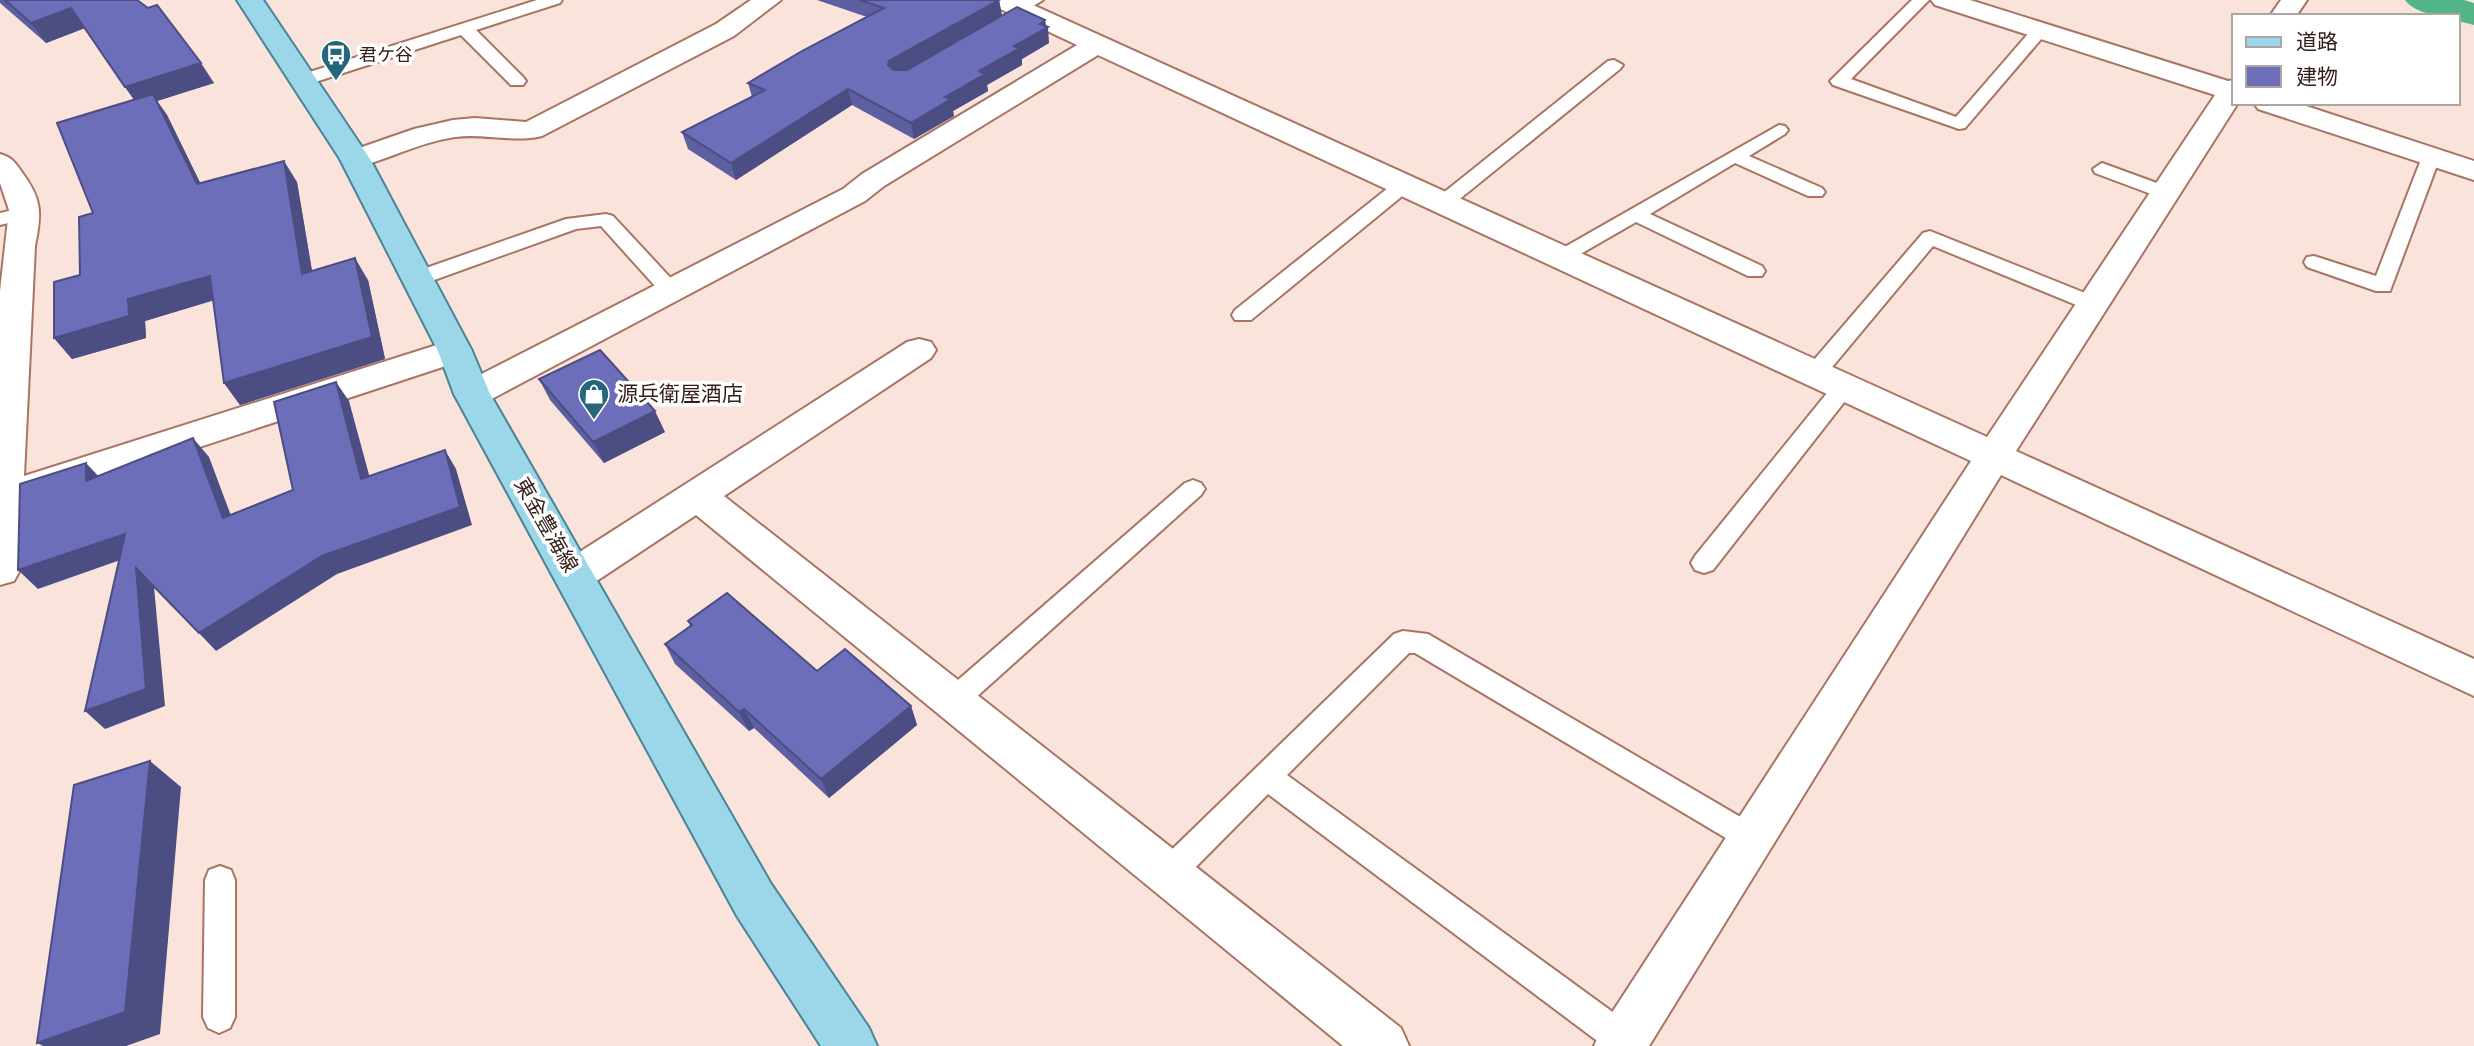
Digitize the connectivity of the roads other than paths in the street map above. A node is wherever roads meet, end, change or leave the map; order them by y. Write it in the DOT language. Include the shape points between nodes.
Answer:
graph roads {
  1 [pos="250,0"];
  2 [pos="554,0"];
  3 [pos="768,0"];
  4 [pos="1921,0"];
  5 [pos="1944,0"];
  6 [pos="1016,9"];
  7 [pos="466,30"];
  8 [pos="2040,31"];
  9 [pos="1097,44"];
  10 [pos="1614,65"];
  11 [pos="303,80"];
  12 [pos="516,81"];
  13 [pos="2232,91"];
  14 [pos="2232,93"];
  15 [pos="2274,105"];
  16 [pos="1779,130"];
  17 [pos="1734,156"];
  18 [pos="2431,157"];
  19 [pos="355,159"];
  20 [pos="0,163"];
  21 [pos="2102,169"];
  22 [pos="2474,171"];
  23 [pos="1405,184"];
  24 [pos="1815,192"];
  25 [pos="2166,193"];
  26 [pos="1444,202"];
  27 [pos="1635,214"];
  28 [pos="13,216"];
  29 [pos="1563,256"];
  30 [pos="2314,262"];
  31 [pos="1755,271"];
  32 [pos="416,279"];
  33 [pos="671,291"];
  34 [pos="2093,304"];
  35 [pos="8,311"];
  36 [pos="1243,315"];
  37 [pos="919,350"];
  38 [pos="455,351"];
  39 [pos="1829,380"];
  40 [pos="472,394"];
  41 [pos="1994,456"];
  42 [pos="1193,489"];
  43 [pos="699,497"];
  44 [pos="2,498"];
  45 [pos="1704,562"];
  46 [pos="0,570"];
  47 [pos="575,575"];
  48 [pos="2474,678"];
  49 [pos="953,701"];
  50 [pos="1266,777"];
  51 [pos="1751,838"];
  52 [pos="1168,874"];
  53 [pos="219,880"];
  54 [pos="219,1017"];
  55 [pos="1622,1043"];
  56 [pos="851,1046"];
  57 [pos="1382,1046"];
  1 -- 11 [label="main road, 東金豊海線"];
  2 -- 7 [label="lane"];
  3 -- 19 [label="street" via="725,30 533,130 452,129"];
  4 -- 8 [label="lane" via="1839,81 1959,124"];
  5 -- 8 [label="street"];
  6 -- 9 [label="street"];
  7 -- 11 [label="lane"];
  7 -- 12 [label="lane"];
  8 -- 13 [label="street"];
  9 -- 23 [label="street"];
  9 -- 33 [label="street" via="855,195"];
  10 -- 26 [label="lane"];
  11 -- 19 [label="main road, 東金豊海線"];
  14 -- 25 [label="street"];
  15 -- 18 [label="street"];
  16 -- 17 [label="lane"];
  17 -- 24 [label="lane"];
  17 -- 27 [label="lane"];
  18 -- 22 [label="street"];
  18 -- 30 [label="lane" via="2383,286"];
  19 -- 32 [label="main road, 東金豊海線"];
  20 -- 28 [label="street" via="22,192"];
  21 -- 25 [label="lane"];
  23 -- 26 [label="street"];
  23 -- 36 [label="lane"];
  25 -- 34 [label="street"];
  26 -- 29 [label="street"];
  27 -- 29 [label="lane"];
  27 -- 31 [label="lane"];
  28 -- 35 [label="street" via="19,246"];
  29 -- 39 [label="street"];
  32 -- 33 [label="lane" via="573,223 606,220"];
  32 -- 38 [label="main road, 東金豊海線"];
  33 -- 40 [label="street"];
  34 -- 39 [label="lane" via="1930,237"];
  34 -- 41 [label="street"];
  35 -- 44 [label="street"];
  37 -- 43 [label="street"];
  38 -- 40 [label="main road, 東金豊海線"];
  38 -- 44 [label="street"];
  39 -- 41 [label="street"];
  39 -- 45 [label="lane"];
  40 -- 47 [label="main road, 東金豊海線"];
  41 -- 48 [label="street"];
  41 -- 51 [label="street"];
  42 -- 49 [label="lane"];
  43 -- 47 [label="street"];
  43 -- 49 [label="street"];
  44 -- 46 [label="street"];
  47 -- 56 [label="main road, 東金豊海線" via="754,900"];
  49 -- 52 [label="street"];
  50 -- 51 [label="lane" via="1403,642 1419,642"];
  50 -- 52 [label="lane"];
  50 -- 55 [label="lane"];
  51 -- 55 [label="street"];
  52 -- 57 [label="street"];
  53 -- 54 [label="lane"];
}
